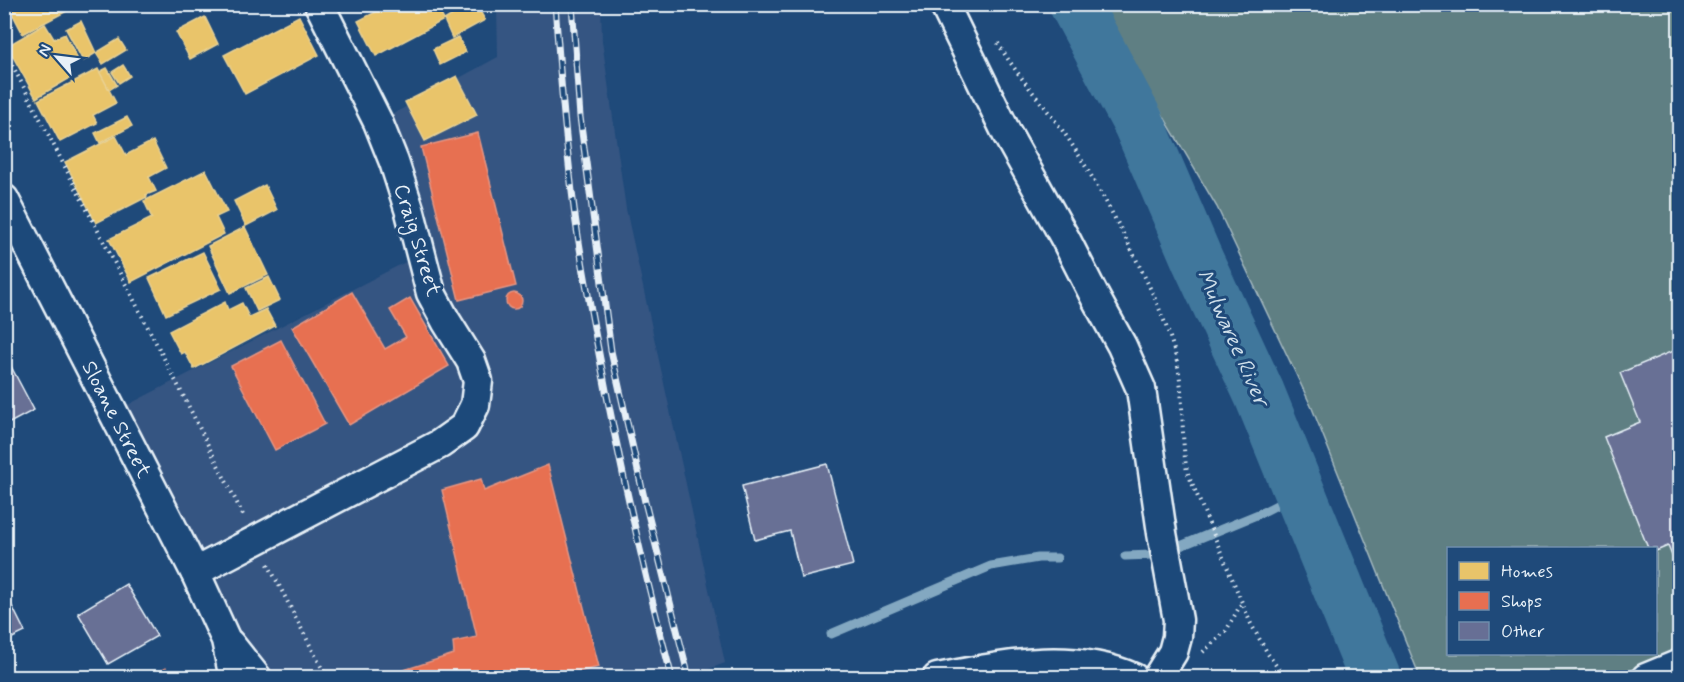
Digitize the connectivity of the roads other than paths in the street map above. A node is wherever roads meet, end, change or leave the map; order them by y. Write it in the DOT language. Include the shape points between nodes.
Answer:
graph roads {
  1 [pos="319,4"];
  2 [pos="944,4"];
  3 [pos="4,200"];
  4 [pos="195,572"];
  5 [pos="226,640"];
  6 [pos="1680,664"];
  7 [pos="234,678"];
  8 [pos="257,678"];
  9 [pos="937,678"];
  10 [pos="1134,678"];
  11 [pos="1157,678"];
  12 [pos="1646,678"];
  1 -- 4 [label="street, Craig Street" via="394,162 431,293 471,361 477,381 475,405 464,428 440,444"];
  2 -- 11 [label="street" via="1007,134 1122,346 1141,389 1178,620 1173,652"];
  3 -- 4 [label="street, Sloane Street"];
  4 -- 5 [label="street, Sloane Street"];
  5 -- 7 [label="street, Sloane Street"];
  5 -- 8 [label="street, Sloane Street"];
  6 -- 12 [label="street"];
  9 -- 10 [label="street" via="1047,662 1090,664"];
}
